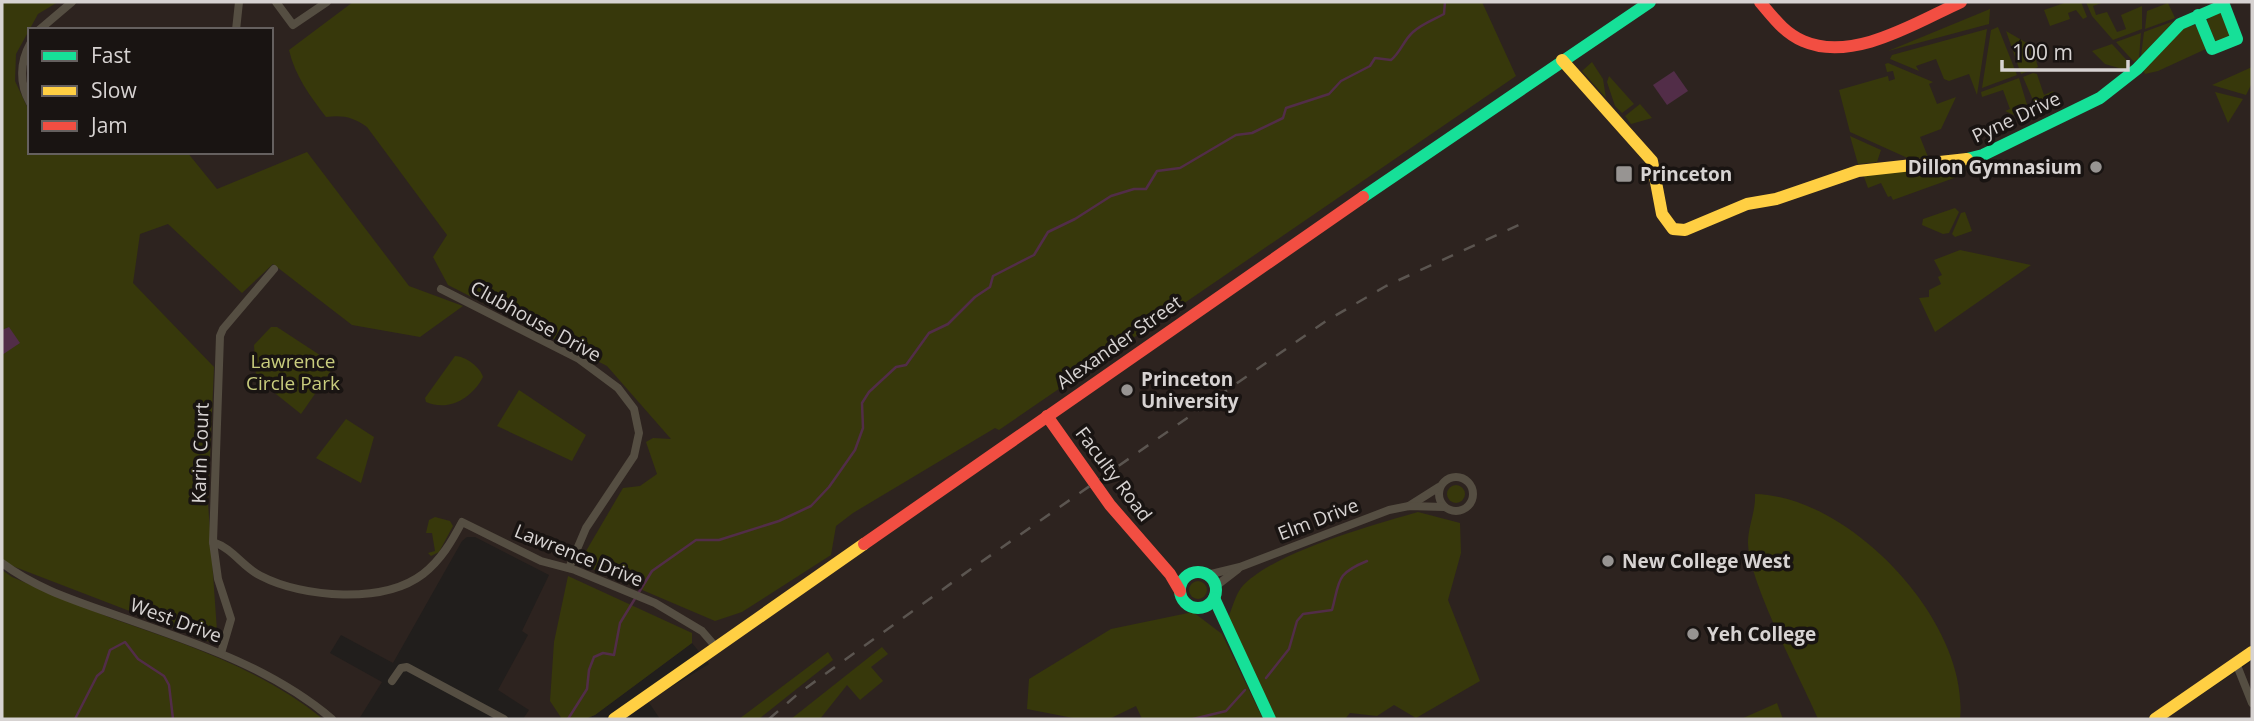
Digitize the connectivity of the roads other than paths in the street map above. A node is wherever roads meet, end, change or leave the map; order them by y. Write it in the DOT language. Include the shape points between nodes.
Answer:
graph roads {
  1 [pos="72,2"];
  2 [pos="239,2"];
  3 [pos="276,2"];
  4 [pos="327,2"];
  5 [pos="1650,2"];
  6 [pos="1760,2"];
  7 [pos="1961,2"];
  8 [pos="2198,15"];
  9 [pos="41,28"];
  10 [pos="236,28"];
  11 [pos="28,49"];
  12 [pos="1562,60"];
  13 [pos="28,97"];
  14 [pos="274,269"];
  15 [pos="440,289"];
  16 [pos="1047,416"];
  17 [pos="1440,486"];
  18 [pos="1409,506"];
  19 [pos="1444,507"];
  20 [pos="213,542"];
  21 [pos="1152,553"];
  22 [pos="2,563"];
  23 [pos="1240,567"];
  24 [pos="569,568"];
  25 [pos="1193,573"];
  26 [pos="1207,575"];
  27 [pos="1180,591"];
  28 [pos="1215,592"];
  29 [pos="1200,608"];
  30 [pos="1226,629"];
  31 [pos="715,646"];
  32 [pos="2252,652"];
  33 [pos="221,653"];
  34 [pos="2236,663"];
  35 [pos="392,681"];
  36 [pos="2252,703"];
  37 [pos="332,719"];
  38 [pos="504,719"];
  39 [pos="614,719"];
  40 [pos="1270,719"];
  41 [pos="2155,719"];
  1 -- 9 [label="street"];
  2 -- 10 [label="street"];
  3 -- 4 [label="street" via="293,25"];
  5 -- 12 [label="street, Alexander Street"];
  6 -- 7 [label="street" via="1790,37 1834,49 1875,38"];
  8 -- 12 [label="street, Pyne Drive" via="2180,24 2137,69 2099,98 1983,155 1858,171 1776,199 1746,204 1685,230 1673,229 1659,210 1659,181 1652,161"];
  11 -- 13 [label="street" via="22,65"];
  12 -- 16 [label="street, Alexander Street"];
  14 -- 20 [label="street, Karin Court" via="220,337"];
  15 -- 24 [label="street, Clubhouse Drive" via="579,359 618,388 634,409 639,433 634,456 586,528"];
  16 -- 21 [label="street, Faculty Road" via="1124,523"];
  16 -- 31 [label="street, Alexander Street"];
  17 -- 18 [label="street, Elm Drive"];
  17 -- 19 [label="street"];
  17 -- 19 [label="street" via="1459,477 1472,492 1465,508"];
  18 -- 19 [label="street, Elm Drive"];
  18 -- 23 [label="street, Elm Drive" via="1367,517"];
  20 -- 24 [label="street, Lawrence Drive" via="227,547 261,577 327,594 373,592 414,580 440,558 462,522 531,557"];
  20 -- 33 [label="street, Karin Court" via="218,579 231,619"];
  21 -- 25 [label="street, Faculty Road"];
  21 -- 27 [label="street, Faculty Road"];
  22 -- 33 [label="street, West Drive" via="48,590"];
  23 -- 26 [label="street, Elm Drive"];
  23 -- 28 [label="street, Elm Drive"];
  24 -- 31 [label="street, Lawrence Drive" via="654,603 702,631"];
  25 -- 26 [label="street"];
  25 -- 27 [label="street"];
  26 -- 28 [label="street"];
  27 -- 29 [label="street" via="1186,604"];
  28 -- 29 [label="street"];
  28 -- 30 [label="street"];
  29 -- 30 [label="street"];
  30 -- 40 [label="street"];
  31 -- 39 [label="street, Alexander Street"];
  32 -- 34 [label="street"];
  33 -- 37 [label="street, West Drive" via="278,681"];
  34 -- 36 [label="street"];
  34 -- 41 [label="street"];
  35 -- 38 [label="street" via="407,667"];
}
